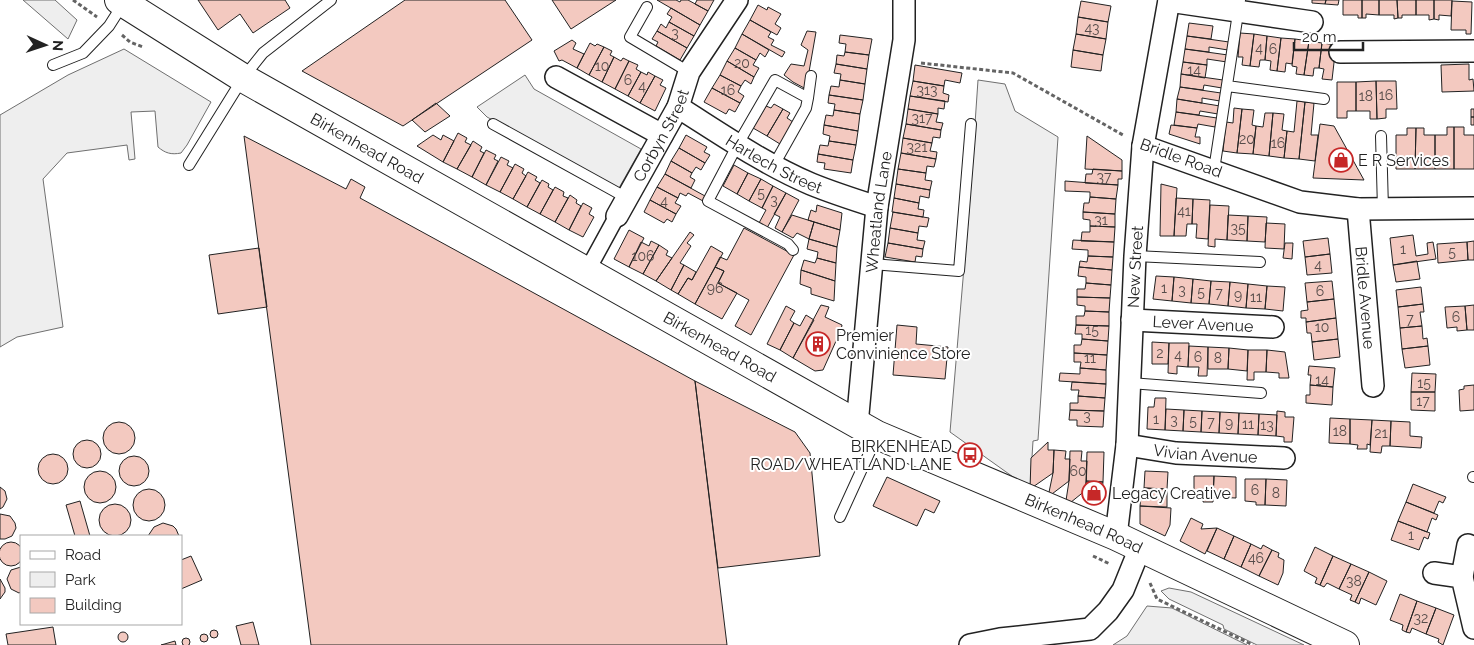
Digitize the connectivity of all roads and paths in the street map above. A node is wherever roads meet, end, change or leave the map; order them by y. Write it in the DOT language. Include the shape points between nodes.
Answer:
graph roads {
  1 [pos="73,0"];
  2 [pos="331,0"];
  3 [pos="737,0"];
  4 [pos="903,0"];
  5 [pos="1169,1"];
  6 [pos="130,4"];
  7 [pos="83,6"];
  8 [pos="1239,6"];
  9 [pos="647,8"];
  10 [pos="1312,22"];
  11 [pos="1474,51"];
  12 [pos="1340,52"];
  13 [pos="901,61"];
  14 [pos="53,65"];
  15 [pos="689,72"];
  16 [pos="811,76"];
  17 [pos="556,77"];
  18 [pos="243,78"];
  19 [pos="1227,86"];
  20 [pos="808,98"];
  21 [pos="1324,99"];
  22 [pos="678,106"];
  23 [pos="493,124"];
  24 [pos="971,124"];
  25 [pos="662,135"];
  26 [pos="1381,136"];
  27 [pos="738,144"];
  28 [pos="1143,146"];
  29 [pos="189,165"];
  30 [pos="774,165"];
  31 [pos="1214,170"];
  32 [pos="622,207"];
  33 [pos="877,207"];
  34 [pos="1474,208"];
  35 [pos="1358,209"];
  36 [pos="1383,209"];
  37 [pos="793,250"];
  38 [pos="1136,256"];
  39 [pos="1260,262"];
  40 [pos="872,264"];
  41 [pos="588,271"];
  42 [pos="1132,320"];
  43 [pos="1273,326"];
  44 [pos="1130,383"];
  45 [pos="1373,386"];
  46 [pos="1261,393"];
  47 [pos="867,430"];
  48 [pos="1128,445"];
  49 [pos="1284,458"];
  50 [pos="840,517"];
  51 [pos="1128,542"];
  52 [pos="1468,546"];
  53 [pos="1434,574"];
  54 [pos="1462,577"];
  55 [pos="1474,628"];
  56 [pos="1001,642"];
  57 [pos="970,645"];
  58 [pos="1345,645"];
  1 -- 7 [label="path"];
  2 -- 18 [label="lane" via="263,53"];
  3 -- 15 [label="street, Corbyn Street"];
  4 -- 13 [label="street, Wheatland Lane"];
  5 -- 8 [label="street"];
  5 -- 28 [label="street, New Street"];
  6 -- 14 [label="lane" via="83,53"];
  6 -- 18 [label="main road, Birkenhead Road"];
  8 -- 10 [label="street"];
  8 -- 19 [label="lane"];
  9 -- 15 [label="lane" via="630,37"];
  11 -- 12 [label="street"];
  13 -- 28 [label="path, Bridle Road" via="1013,73"];
  13 -- 33 [label="street, Wheatland Lane"];
  15 -- 22 [label="street, Corbyn Street"];
  16 -- 20 [label="lane"];
  17 -- 25 [label="street"];
  18 -- 29 [label="lane"];
  18 -- 41 [label="main road, Birkenhead Road"];
  19 -- 21 [label="lane"];
  19 -- 31 [label="lane"];
  20 -- 27 [label="lane" via="775,80"];
  20 -- 30 [label="lane" via="806,108"];
  22 -- 25 [label="street, Corbyn Street"];
  22 -- 27 [label="street, Harlech Street"];
  23 -- 32 [label="lane"];
  24 -- 40 [label="lane" via="959,271"];
  25 -- 32 [label="street, Corbyn Street"];
  26 -- 36 [label="lane"];
  27 -- 30 [label="street, Harlech Street"];
  27 -- 37 [label="lane" via="708,201 788,244"];
  28 -- 31 [label="street, Bridle Road"];
  28 -- 38 [label="street, New Street"];
  30 -- 33 [label="street, Harlech Street" via="811,184"];
  31 -- 35 [label="street, Bridle Road" via="1300,202"];
  32 -- 41 [label="street, Corbyn Street"];
  33 -- 40 [label="street, Wheatland Lane"];
  34 -- 36 [label="street, Bridle Road"];
  35 -- 36 [label="street, Bridle Road"];
  35 -- 45 [label="street, Bridle Avenue"];
  38 -- 39 [label="lane"];
  38 -- 42 [label="street, New Street"];
  40 -- 47 [label="street, Wheatland Lane"];
  41 -- 47 [label="main road, Birkenhead Road"];
  42 -- 43 [label="street, Lever Avenue"];
  42 -- 44 [label="street, New Street"];
  44 -- 46 [label="lane"];
  44 -- 48 [label="street, New Street"];
  47 -- 50 [label="lane"];
  47 -- 51 [label="main road, Birkenhead Road"];
  48 -- 49 [label="street, Vivian Avenue" via="1176,454"];
  48 -- 51 [label="street, New Street"];
  51 -- 56 [label="street, New Street" via="1123,590 1090,629"];
  51 -- 58 [label="main road, Birkenhead Road"];
  52 -- 54 [label="street"];
  53 -- 54 [label="street"];
  54 -- 55 [label="street"];
  56 -- 57 [label="street, New Street"];
}
